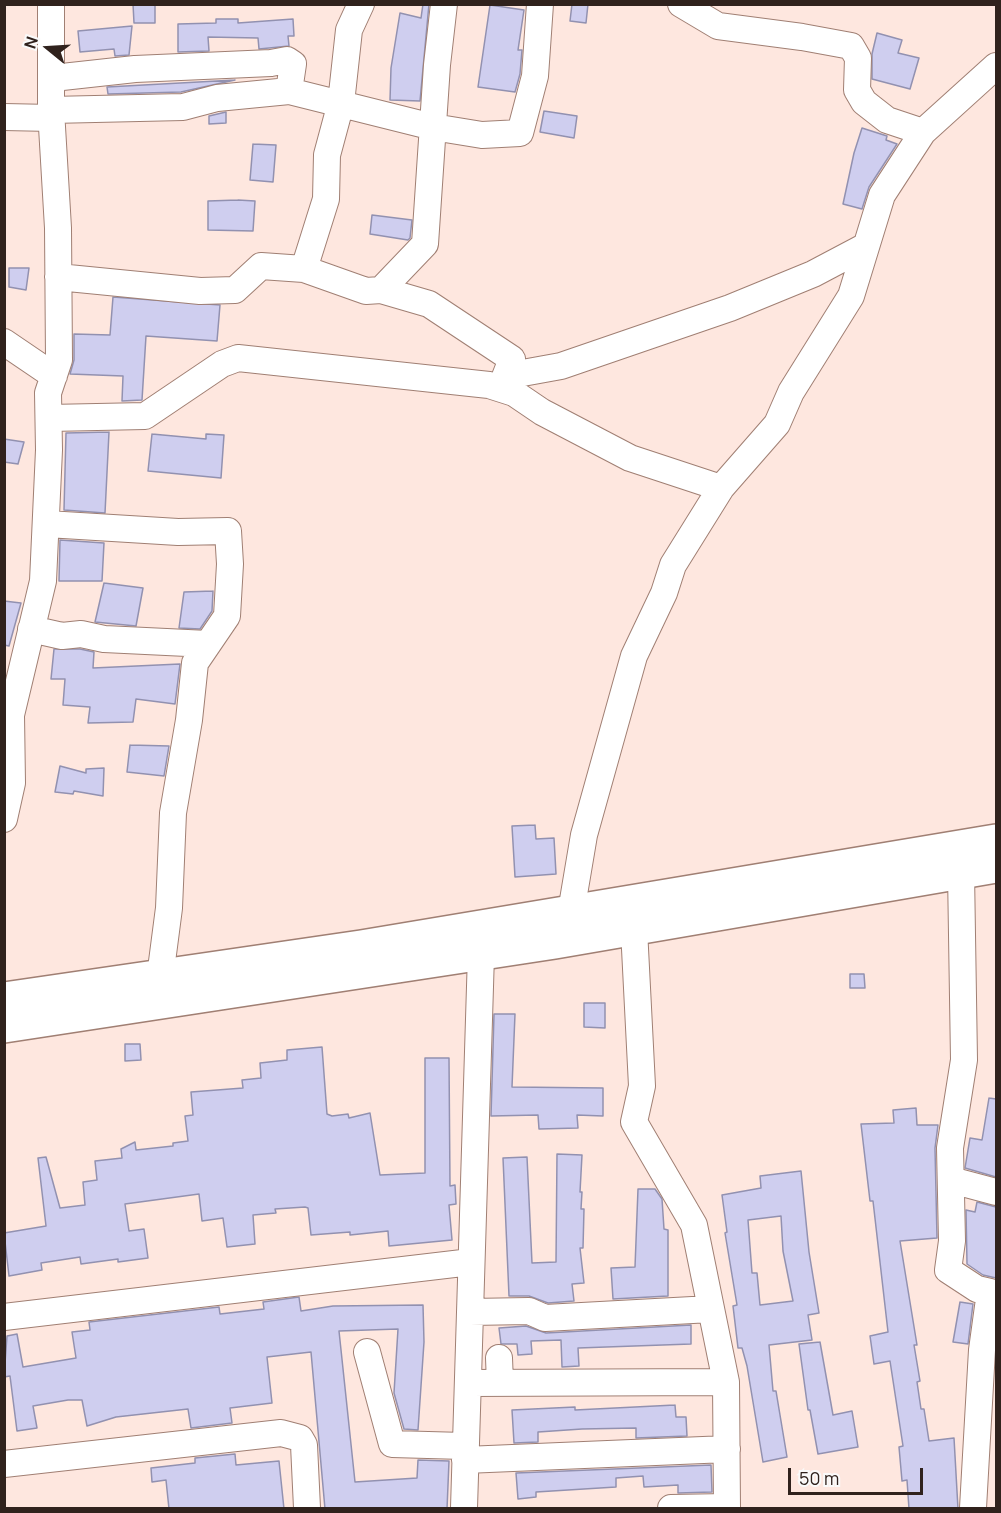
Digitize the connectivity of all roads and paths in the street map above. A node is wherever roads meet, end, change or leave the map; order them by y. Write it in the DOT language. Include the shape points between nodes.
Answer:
graph roads {
  1 [pos="51,4"];
  2 [pos="361,4"];
  3 [pos="444,4"];
  4 [pos="540,4"];
  5 [pos="681,4"];
  6 [pos="996,66"];
  7 [pos="53,78"];
  8 [pos="289,91"];
  9 [pos="341,103"];
  10 [pos="51,114"];
  11 [pos="4,117"];
  12 [pos="433,128"];
  13 [pos="923,132"];
  14 [pos="866,246"];
  15 [pos="304,269"];
  16 [pos="58,277"];
  17 [pos="381,290"];
  18 [pos="4,342"];
  19 [pos="54,376"];
  20 [pos="503,382"];
  21 [pos="49,418"];
  22 [pos="720,488"];
  23 [pos="47,524"];
  24 [pos="31,629"];
  25 [pos="208,644"];
  26 [pos="4,819"];
  27 [pos="996,841"];
  28 [pos="996,866"];
  29 [pos="961,872"];
  30 [pos="571,912"];
  31 [pos="634,929"];
  32 [pos="481,954"];
  33 [pos="160,977"];
  34 [pos="4,999"];
  35 [pos="4,1026"];
  36 [pos="951,1180"];
  37 [pos="996,1192"];
  38 [pos="471,1262"];
  39 [pos="993,1293"];
  40 [pos="711,1309"];
  41 [pos="470,1312"];
  42 [pos="4,1317"];
  43 [pos="367,1352"];
  44 [pos="500,1358"];
  45 [pos="726,1382"];
  46 [pos="468,1383"];
  47 [pos="500,1383"];
  48 [pos="727,1449"];
  49 [pos="465,1453"];
  50 [pos="4,1464"];
  51 [pos="727,1508"];
  52 [pos="307,1509"];
  53 [pos="464,1509"];
  54 [pos="672,1509"];
  55 [pos="972,1509"];
  1 -- 7 [label="street"];
  2 -- 9 [label="street" via="349,30"];
  3 -- 12 [label="street"];
  4 -- 12 [label="street" via="535,76 520,133 482,135"];
  5 -- 13 [label="street" via="718,26 851,46 858,58 857,90 864,102 887,120"];
  6 -- 13 [label="street"];
  7 -- 8 [label="street" via="286,60 292,64"];
  7 -- 10 [label="street"];
  8 -- 9 [label="street"];
  8 -- 10 [label="street" via="217,98 183,107"];
  9 -- 12 [label="street"];
  9 -- 15 [label="street" via="327,155 326,199"];
  10 -- 11 [label="street"];
  10 -- 16 [label="street"];
  12 -- 17 [label="street" via="425,244"];
  13 -- 14 [label="street" via="882,195"];
  14 -- 20 [label="street" via="813,274 730,308"];
  14 -- 22 [label="street" via="851,296 790,392 777,424"];
  15 -- 16 [label="street" via="261,266 235,290 200,291"];
  15 -- 17 [label="street" via="366,291"];
  16 -- 19 [label="street" via="59,360"];
  17 -- 20 [label="street" via="429,304 512,359"];
  18 -- 19 [label="street"];
  19 -- 21 [label="street" via="48,393"];
  20 -- 21 [label="street" via="489,385 238,358 222,364 145,416"];
  20 -- 22 [label="street" via="542,412 630,458"];
  21 -- 23 [label="street"];
  22 -- 30 [label="street" via="673,565 634,656 585,835"];
  23 -- 24 [label="street" via="43,581"];
  23 -- 25 [label="street" via="228,531 227,616"];
  24 -- 25 [label="street" via="62,636 81,634 104,639"];
  24 -- 26 [label="street" via="11,715 12,783"];
  25 -- 33 [label="street" via="195,663 173,813 169,908"];
  27 -- 30 [label="highway"];
  28 -- 29 [label="highway"];
  29 -- 31 [label="highway"];
  29 -- 36 [label="street" via="964,1060 950,1148"];
  30 -- 33 [label="highway"];
  31 -- 32 [label="highway"];
  31 -- 40 [label="street" via="642,1086 634,1122 694,1225"];
  32 -- 35 [label="highway"];
  32 -- 38 [label="street"];
  33 -- 34 [label="highway"];
  36 -- 37 [label="street"];
  36 -- 39 [label="street" via="952,1241 948,1270 977,1289"];
  38 -- 41 [label="street"];
  38 -- 42 [label="street"];
  39 -- 55 [label="street" via="982,1350"];
  40 -- 41 [label="street" via="545,1318 529,1311"];
  40 -- 45 [label="street"];
  41 -- 46 [label="street"];
  43 -- 49 [label="street" via="392,1444"];
  44 -- 47 [label="street"];
  45 -- 47 [label="street"];
  45 -- 48 [label="street"];
  46 -- 47 [label="street"];
  46 -- 49 [label="street"];
  48 -- 49 [label="street"];
  48 -- 51 [label="street"];
  49 -- 53 [label="street"];
  50 -- 52 [label="street" via="281,1433 300,1438 304,1446"];
  51 -- 54 [label="street"];
}
